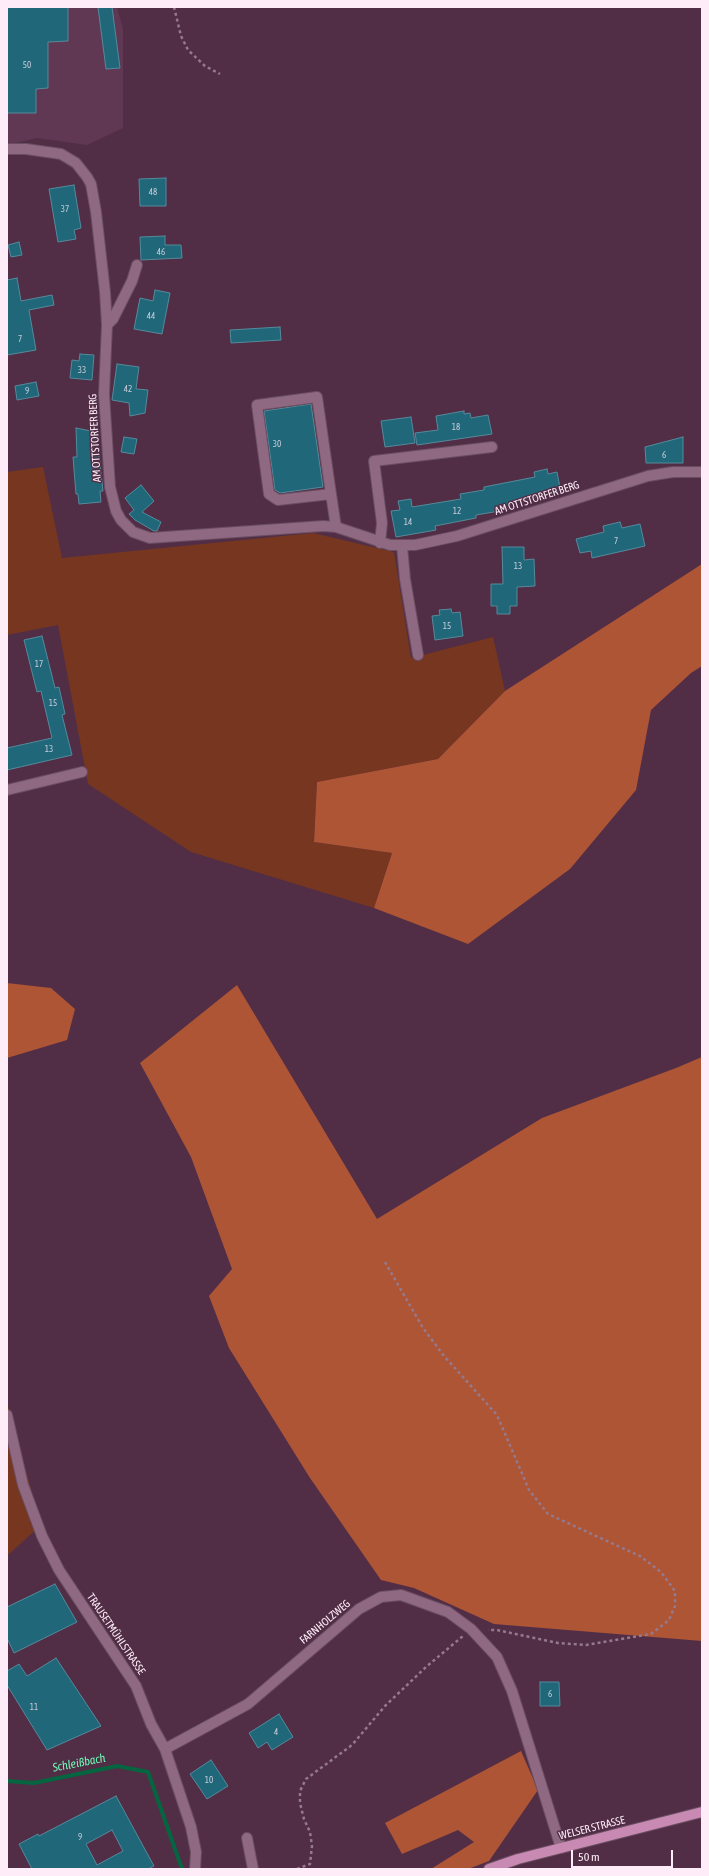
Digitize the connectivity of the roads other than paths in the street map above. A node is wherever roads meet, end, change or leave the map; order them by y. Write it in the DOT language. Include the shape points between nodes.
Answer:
graph roads {
  1 [pos="7,149"];
  2 [pos="137,265"];
  3 [pos="107,325"];
  4 [pos="492,447"];
  5 [pos="702,472"];
  6 [pos="331,494"];
  7 [pos="336,527"];
  8 [pos="380,543"];
  9 [pos="402,546"];
  10 [pos="418,655"];
  11 [pos="82,772"];
  12 [pos="7,790"];
  13 [pos="7,1415"];
  14 [pos="165,1749"];
  15 [pos="702,1812"];
  16 [pos="247,1838"];
  17 [pos="561,1848"];
  18 [pos="194,1869"];
  19 [pos="253,1869"];
  20 [pos="489,1869"];
  1 -- 3 [label="street, AM OTTSTORFER BERG" via="61,154 76,163 87,177 93,193 97,219"];
  2 -- 3 [label="street" via="136,273 113,319"];
  3 -- 7 [label="street, AM OTTSTORFER BERG" via="104,394 110,487 116,511 126,526 133,532 150,538 305,526"];
  4 -- 8 [label="street" via="374,461 382,523"];
  5 -- 9 [label="street, AM OTTSTORFER BERG" via="673,472 648,476 457,536"];
  6 -- 6 [label="street" via="317,397 256,406 269,494 278,500"];
  6 -- 7 [label="street"];
  7 -- 8 [label="street, AM OTTSTORFER BERG"];
  8 -- 9 [label="street, AM OTTSTORFER BERG"];
  9 -- 10 [label="street"];
  11 -- 12 [label="street"];
  13 -- 14 [label="street, TRAUSETMÜHLSTRASSE" via="23,1485 42,1536 59,1570 136,1686 151,1724"];
  14 -- 17 [label="street, FARNHOLZWEG" via="248,1704 359,1609 381,1597 401,1595 448,1612 471,1629 497,1657 512,1691"];
  14 -- 18 [label="street, TRAUSETMÜHLSTRASSE" via="192,1827 196,1852"];
  15 -- 17 [label="main road, WELSER STRASSE"];
  16 -- 19 [label="street"];
  17 -- 20 [label="main road, WELSER STRASSE"];
}
